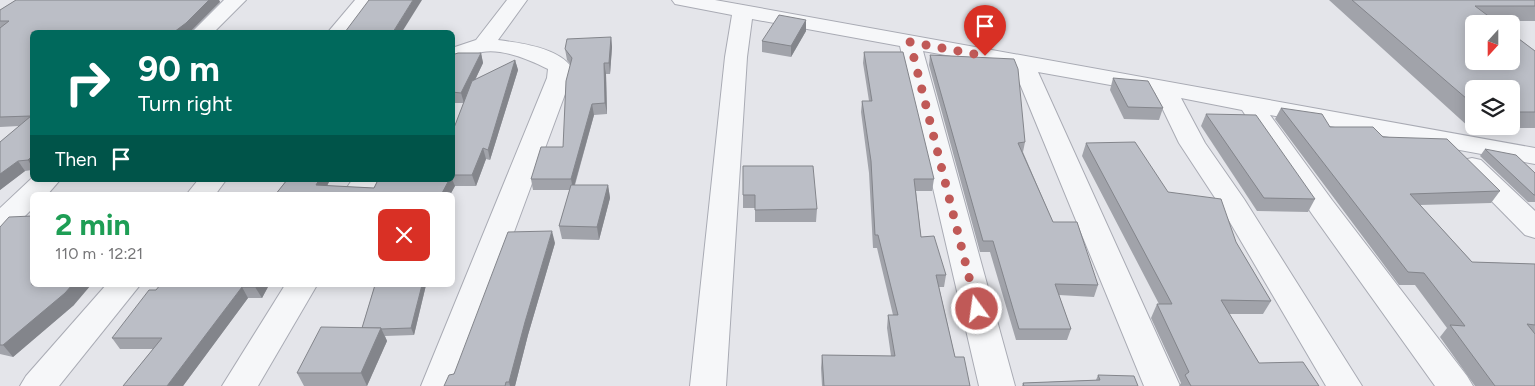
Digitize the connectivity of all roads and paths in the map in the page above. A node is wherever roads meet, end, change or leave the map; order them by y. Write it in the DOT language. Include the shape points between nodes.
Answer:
graph roads {
  1 [pos="236,0"];
  2 [pos="366,0"];
  3 [pos="517,0"];
  4 [pos="682,0"];
  5 [pos="743,11"];
  6 [pos="204,30"];
  7 [pos="340,30"];
  8 [pos="910,42"];
  9 [pos="484,44"];
  10 [pos="455,56"];
  11 [pos="1022,62"];
  12 [pos="1164,89"];
  13 [pos="1250,104"];
  14 [pos="1446,140"];
  15 [pos="1535,156"];
  16 [pos="45,182"];
  17 [pos="211,182"];
  18 [pos="34,192"];
  19 [pos="203,192"];
  20 [pos="30,196"];
  21 [pos="0,224"];
  22 [pos="1535,228"];
  23 [pos="122,287"];
  24 [pos="300,287"];
  25 [pos="38,386"];
  26 [pos="240,386"];
  27 [pos="439,386"];
  28 [pos="708,386"];
  29 [pos="997,386"];
  30 [pos="1162,386"];
  31 [pos="1344,386"];
  32 [pos="1456,386"];
  1 -- 6 [label="street"];
  2 -- 7 [label="street"];
  3 -- 9 [label="street"];
  4 -- 5 [label="street"];
  5 -- 8 [label="street"];
  5 -- 28 [label="street" via="736,57"];
  8 -- 11 [label="street"];
  8 -- 29 [label="street"];
  9 -- 10 [label="street"];
  9 -- 27 [label="street" via="541,56 556,61 561,68"];
  11 -- 12 [label="street"];
  11 -- 30 [label="street"];
  12 -- 13 [label="street"];
  12 -- 31 [label="street" via="1192,143 1234,205"];
  13 -- 14 [label="street"];
  13 -- 32 [label="street" via="1322,207"];
  14 -- 15 [label="street"];
  14 -- 22 [label="street"];
  16 -- 18 [label="street"];
  17 -- 19 [label="street"];
  20 -- 21 [label="street"];
  23 -- 25 [label="street"];
  24 -- 26 [label="street"];
}
